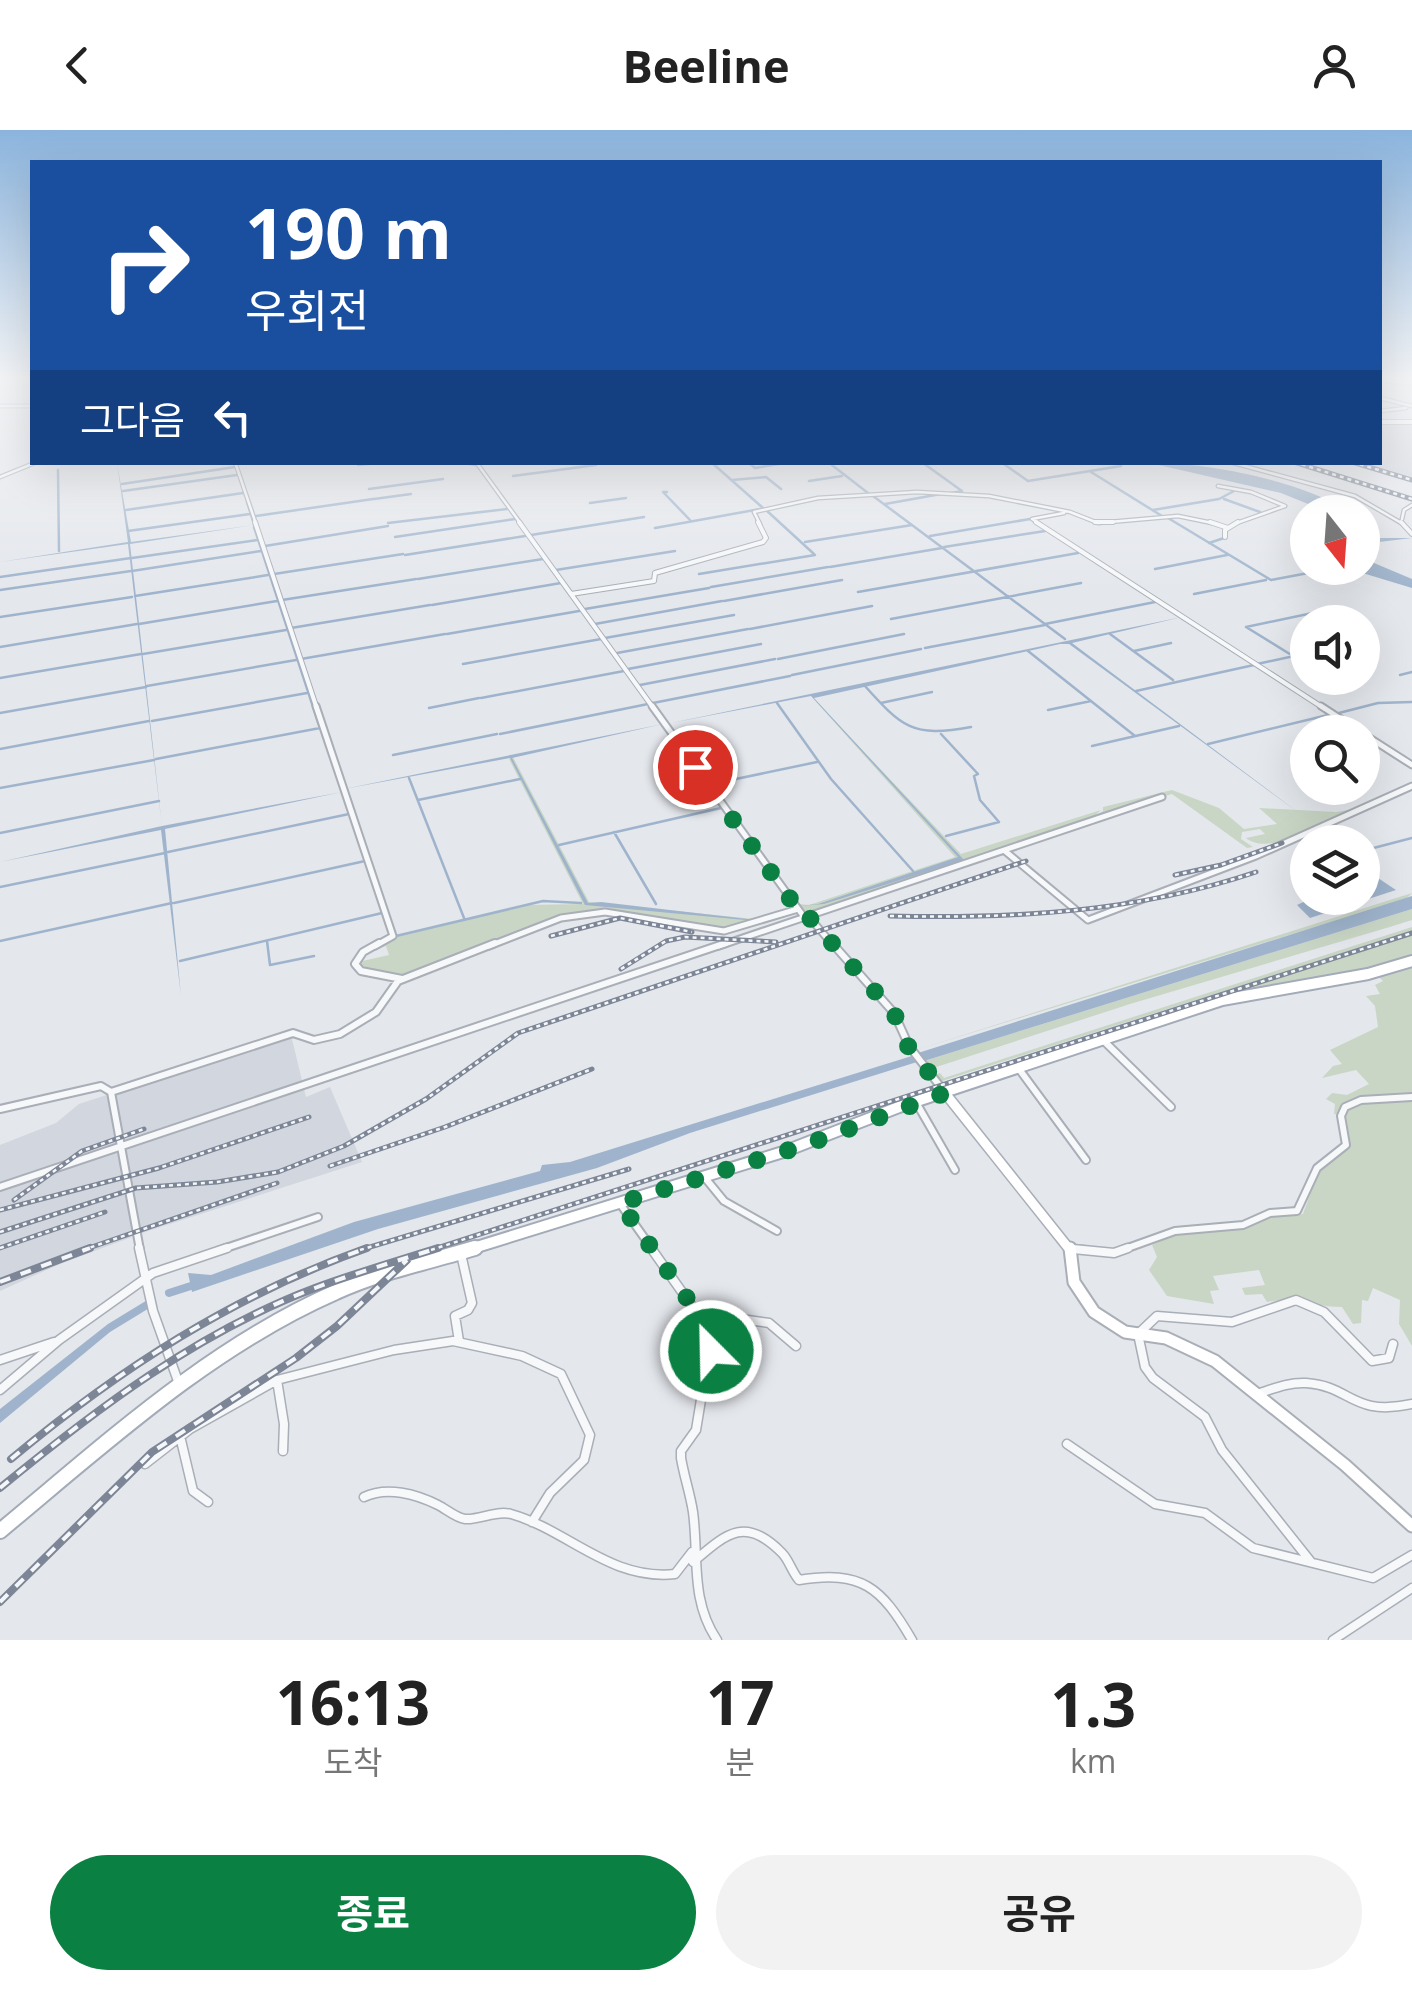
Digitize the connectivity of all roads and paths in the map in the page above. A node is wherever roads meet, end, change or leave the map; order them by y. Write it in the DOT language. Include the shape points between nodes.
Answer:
graph roads {
  1 [pos="30,465"];
  2 [pos="236,465"];
  3 [pos="478,465"];
  4 [pos="1241,465"];
  5 [pos="0,477"];
  6 [pos="1218,486"];
  7 [pos="1412,505"];
  8 [pos="1067,512"];
  9 [pos="1402,518"];
  10 [pos="1228,528"];
  11 [pos="1412,534"];
  12 [pos="1225,537"];
  13 [pos="571,594"];
  14 [pos="1334,715"];
  15 [pos="1380,745"];
  16 [pos="1412,765"];
  17 [pos="1412,786"];
  18 [pos="1162,797"];
  19 [pos="1005,851"];
  20 [pos="798,909"];
  21 [pos="806,917"];
  22 [pos="1412,961"];
  23 [pos="402,980"];
  24 [pos="1103,1040"];
  25 [pos="1020,1068"];
  26 [pos="111,1092"];
  27 [pos="945,1093"];
  28 [pos="1412,1098"];
  29 [pos="915,1102"];
  30 [pos="1171,1107"];
  31 [pos="0,1109"];
  32 [pos="121,1148"];
  33 [pos="1086,1160"];
  34 [pos="955,1170"];
  35 [pos="704,1176"];
  36 [pos="0,1187"];
  37 [pos="620,1203"];
  38 [pos="318,1216"];
  39 [pos="777,1230"];
  40 [pos="1070,1248"];
  41 [pos="461,1253"];
  42 [pos="143,1280"];
  43 [pos="696,1312"];
  44 [pos="1138,1334"];
  45 [pos="458,1341"];
  46 [pos="56,1342"];
  47 [pos="1393,1344"];
  48 [pos="796,1346"];
  49 [pos="0,1360"];
  50 [pos="276,1380"];
  51 [pos="180,1386"];
  52 [pos="0,1390"];
  53 [pos="1257,1394"];
  54 [pos="1412,1404"];
  55 [pos="180,1436"];
  56 [pos="1067,1444"];
  57 [pos="284,1451"];
  58 [pos="145,1464"];
  59 [pos="364,1497"];
  60 [pos="208,1502"];
  61 [pos="532,1522"];
  62 [pos="1412,1526"];
  63 [pos="0,1532"];
  64 [pos="694,1549"];
  65 [pos="1412,1555"];
  66 [pos="693,1562"];
  67 [pos="1311,1562"];
  68 [pos="1412,1588"];
  69 [pos="717,1640"];
  70 [pos="912,1640"];
  71 [pos="1333,1640"];
  1 -- 5 [label="street"];
  2 -- 23 [label="street" via="393,936 355,964"];
  3 -- 13 [label="street"];
  4 -- 9 [label="street"];
  6 -- 10 [label="street" via="1285,506"];
  7 -- 9 [label="street"];
  8 -- 10 [label="street" via="1098,524 1178,516"];
  8 -- 13 [label="street" via="989,496 905,492 792,502 754,512 762,542 655,573 654,581"];
  8 -- 14 [label="street" via="1032,519"];
  9 -- 11 [label="street"];
  10 -- 12 [label="street"];
  13 -- 20 [label="street"];
  15 -- 16 [label="street"];
  17 -- 19 [label="street" via="1256,856 1088,920"];
  18 -- 19 [label="street"];
  19 -- 21 [label="street"];
  20 -- 21 [label="street"];
  20 -- 23 [label="street" via="724,930 606,912 562,918"];
  21 -- 27 [label="street" via="894,1013"];
  21 -- 32 [label="street"];
  22 -- 24 [label="main road" via="1240,996"];
  23 -- 26 [label="street" via="376,1012 340,1034 314,1040 293,1033"];
  24 -- 25 [label="main road"];
  24 -- 30 [label="street"];
  25 -- 27 [label="main road"];
  25 -- 33 [label="street"];
  26 -- 31 [label="street" via="102,1086"];
  26 -- 32 [label="street"];
  27 -- 29 [label="main road"];
  27 -- 40 [label="street"];
  28 -- 40 [label="street" via="1345,1107 1346,1145 1317,1165 1294,1213 1270,1213 1242,1226 1175,1231 1114,1253"];
  29 -- 34 [label="street"];
  29 -- 35 [label="main road"];
  32 -- 36 [label="street"];
  32 -- 42 [label="street"];
  35 -- 37 [label="main road"];
  35 -- 39 [label="street" via="724,1200"];
  37 -- 41 [label="main road"];
  37 -- 43 [label="street"];
  38 -- 42 [label="street"];
  40 -- 44 [label="street" via="1070,1272 1084,1302 1114,1328"];
  41 -- 45 [label="street" via="472,1303 455,1316"];
  41 -- 51 [label="main road" via="318,1299"];
  42 -- 46 [label="street"];
  42 -- 51 [label="street"];
  43 -- 48 [label="street" via="769,1323"];
  43 -- 64 [label="street" via="711,1351 696,1430 680,1458"];
  44 -- 47 [label="street" via="1157,1316 1241,1321 1297,1300 1315,1306 1372,1361 1390,1358"];
  44 -- 53 [label="street" via="1200,1352"];
  44 -- 67 [label="street" via="1153,1378 1205,1417 1222,1450"];
  45 -- 50 [label="street"];
  45 -- 61 [label="street" via="561,1374 590,1435 586,1459 550,1493"];
  46 -- 49 [label="street"];
  46 -- 52 [label="street"];
  50 -- 55 [label="street"];
  50 -- 57 [label="street"];
  51 -- 63 [label="main road"];
  53 -- 54 [label="street" via="1302,1380 1374,1412"];
  53 -- 62 [label="street"];
  55 -- 58 [label="street"];
  55 -- 60 [label="street" via="193,1491"];
  56 -- 67 [label="street" via="1166,1510 1199,1510 1253,1548"];
  59 -- 61 [label="street" via="400,1492 463,1519 500,1510"];
  61 -- 64 [label="street" via="592,1557 658,1576 675,1574"];
  64 -- 66 [label="street"];
  65 -- 67 [label="street" via="1373,1578"];
  66 -- 69 [label="street" via="706,1622"];
  66 -- 70 [label="street" via="719,1537 746,1530 781,1552 799,1580 846,1575 870,1585"];
  68 -- 71 [label="street"];
}
